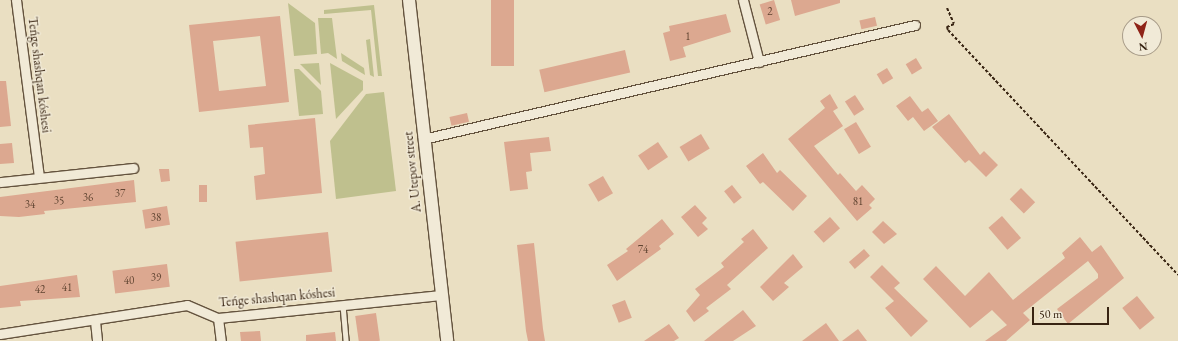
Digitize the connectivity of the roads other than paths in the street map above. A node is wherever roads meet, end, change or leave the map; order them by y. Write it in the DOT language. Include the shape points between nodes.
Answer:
graph roads {
  1 [pos="16,0"];
  2 [pos="409,0"];
  3 [pos="743,0"];
  4 [pos="915,25"];
  5 [pos="759,62"];
  6 [pos="423,139"];
  7 [pos="133,168"];
  8 [pos="39,177"];
  9 [pos="0,182"];
  10 [pos="441,295"];
  11 [pos="343,305"];
  12 [pos="218,318"];
  13 [pos="95,321"];
  14 [pos="0,334"];
  15 [pos="97,341"];
  16 [pos="221,341"];
  17 [pos="346,341"];
  18 [pos="447,341"];
  1 -- 8 [label="street, Teńge shashqan kóshesi"];
  2 -- 6 [label="main road, A. Utepov street"];
  3 -- 5 [label="street"];
  4 -- 5 [label="street"];
  5 -- 6 [label="street"];
  6 -- 10 [label="main road, A. Utepov street"];
  7 -- 8 [label="street"];
  8 -- 9 [label="street"];
  10 -- 11 [label="street, Teńge shashqan kóshesi"];
  10 -- 18 [label="main road, A. Utepov street"];
  11 -- 12 [label="street, Teńge shashqan kóshesi"];
  11 -- 17 [label="lane"];
  12 -- 13 [label="street, Teńge shashqan kóshesi" via="187,305"];
  12 -- 16 [label="street"];
  13 -- 14 [label="street, Teńge shashqan kóshesi"];
  13 -- 15 [label="street"];
}
